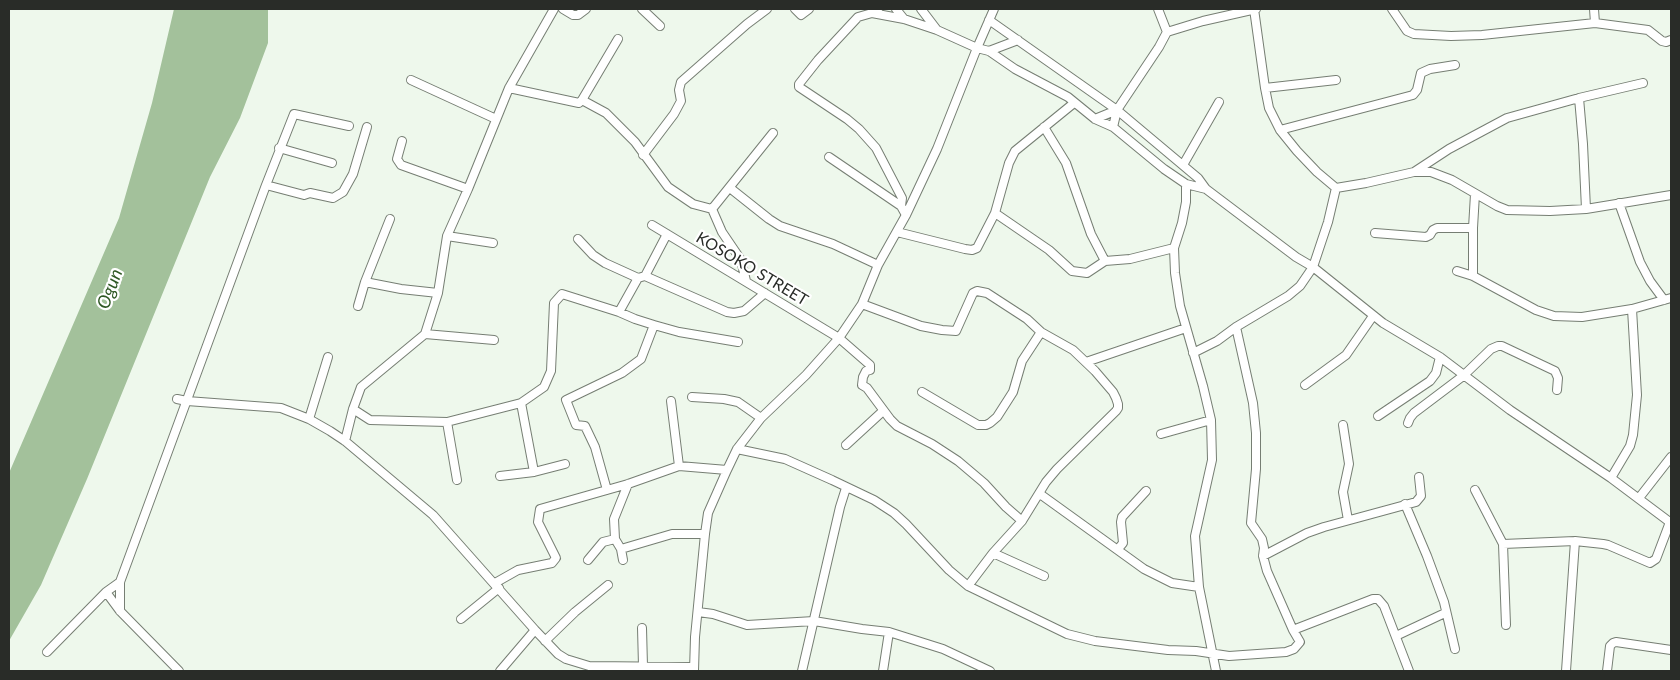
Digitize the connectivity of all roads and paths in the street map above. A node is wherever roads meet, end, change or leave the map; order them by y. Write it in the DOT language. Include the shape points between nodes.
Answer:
graph roads {
  1 [pos="554,9"];
  2 [pos="564,9"];
  3 [pos="586,9"];
  4 [pos="642,9"];
  5 [pos="767,9"];
  6 [pos="795,9"];
  7 [pos="809,9"];
  8 [pos="896,9"];
  9 [pos="921,9"];
  10 [pos="994,9"];
  11 [pos="1158,9"];
  12 [pos="1255,9"];
  13 [pos="1392,9"];
  14 [pos="1594,9"];
  15 [pos="875,11"];
  16 [pos="1224,12"];
  17 [pos="904,19"];
  18 [pos="988,20"];
  19 [pos="1595,23"];
  20 [pos="660,26"];
  21 [pos="937,30"];
  22 [pos="1167,32"];
  23 [pos="618,39"];
  24 [pos="1018,40"];
  25 [pos="1671,40"];
  26 [pos="977,48"];
  27 [pos="989,51"];
  28 [pos="1455,65"];
  29 [pos="410,80"];
  30 [pos="1336,80"];
  31 [pos="1643,83"];
  32 [pos="509,88"];
  33 [pos="1265,88"];
  34 [pos="1579,98"];
  35 [pos="582,100"];
  36 [pos="1219,102"];
  37 [pos="1074,103"];
  38 [pos="1117,110"];
  39 [pos="496,119"];
  40 [pos="1095,119"];
  41 [pos="349,126"];
  42 [pos="367,127"];
  43 [pos="1044,127"];
  44 [pos="1113,127"];
  45 [pos="1280,130"];
  46 [pos="773,133"];
  47 [pos="402,141"];
  48 [pos="280,148"];
  49 [pos="643,155"];
  50 [pos="829,156"];
  51 [pos="332,163"];
  52 [pos="1183,165"];
  53 [pos="1414,172"];
  54 [pos="1186,184"];
  55 [pos="266,185"];
  56 [pos="730,188"];
  57 [pos="1336,188"];
  58 [pos="468,189"];
  59 [pos="1206,189"];
  60 [pos="1475,194"];
  61 [pos="1671,195"];
  62 [pos="1619,203"];
  63 [pos="901,206"];
  64 [pos="712,209"];
  65 [pos="1586,209"];
  66 [pos="995,213"];
  67 [pos="906,215"];
  68 [pos="390,219"];
  69 [pos="652,225"];
  70 [pos="1473,228"];
  71 [pos="897,232"];
  72 [pos="1375,233"];
  73 [pos="667,234"];
  74 [pos="447,236"];
  75 [pos="578,239"];
  76 [pos="493,243"];
  77 [pos="1174,248"];
  78 [pos="1105,261"];
  79 [pos="878,266"];
  80 [pos="1313,267"];
  81 [pos="1458,271"];
  82 [pos="1474,276"];
  83 [pos="642,277"];
  84 [pos="746,281"];
  85 [pos="365,282"];
  86 [pos="438,293"];
  87 [pos="765,293"];
  88 [pos="1667,299"];
  89 [pos="862,304"];
  90 [pos="358,306"];
  91 [pos="1632,309"];
  92 [pos="619,312"];
  93 [pos="1373,316"];
  94 [pos="654,325"];
  95 [pos="1236,327"];
  96 [pos="1186,328"];
  97 [pos="1041,332"];
  98 [pos="425,334"];
  99 [pos="839,338"];
  100 [pos="494,340"];
  101 [pos="738,342"];
  102 [pos="1193,352"];
  103 [pos="328,357"];
  104 [pos="1440,357"];
  105 [pos="1086,362"];
  106 [pos="1463,376"];
  107 [pos="1305,385"];
  108 [pos="1557,390"];
  109 [pos="922,392"];
  110 [pos="692,397"];
  111 [pos="177,399"];
  112 [pos="672,401"];
  113 [pos="187,402"];
  114 [pos="522,403"];
  115 [pos="353,409"];
  116 [pos="883,410"];
  117 [pos="1378,416"];
  118 [pos="761,418"];
  119 [pos="309,419"];
  120 [pos="1211,420"];
  121 [pos="446,422"];
  122 [pos="1408,423"];
  123 [pos="1342,425"];
  124 [pos="1161,434"];
  125 [pos="345,441"];
  126 [pos="846,445"];
  127 [pos="737,449"];
  128 [pos="1671,457"];
  129 [pos="565,464"];
  130 [pos="679,466"];
  131 [pos="727,470"];
  132 [pos="534,472"];
  133 [pos="500,476"];
  134 [pos="1419,477"];
  135 [pos="1611,478"];
  136 [pos="456,480"];
  137 [pos="628,484"];
  138 [pos="846,488"];
  139 [pos="607,490"];
  140 [pos="1146,490"];
  141 [pos="1476,490"];
  142 [pos="1040,494"];
  143 [pos="1639,498"];
  144 [pos="1406,504"];
  145 [pos="1348,520"];
  146 [pos="1022,521"];
  147 [pos="1670,523"];
  148 [pos="705,534"];
  149 [pos="615,539"];
  150 [pos="1575,541"];
  151 [pos="1503,544"];
  152 [pos="621,549"];
  153 [pos="1118,549"];
  154 [pos="993,553"];
  155 [pos="1263,556"];
  156 [pos="588,560"];
  157 [pos="622,560"];
  158 [pos="1044,576"];
  159 [pos="120,582"];
  160 [pos="608,585"];
  161 [pos="497,586"];
  162 [pos="968,586"];
  163 [pos="1199,587"];
  164 [pos="106,592"];
  165 [pos="120,612"];
  166 [pos="698,612"];
  167 [pos="1446,613"];
  168 [pos="461,619"];
  169 [pos="814,621"];
  170 [pos="1506,625"];
  171 [pos="642,628"];
  172 [pos="535,630"];
  173 [pos="1293,630"];
  174 [pos="889,632"];
  175 [pos="1396,636"];
  176 [pos="545,641"];
  177 [pos="1455,649"];
  178 [pos="1671,650"];
  179 [pos="47,652"];
  180 [pos="1212,654"];
  181 [pos="643,666"];
  182 [pos="606,669"];
  183 [pos="694,669"];
  184 [pos="178,671"];
  185 [pos="500,671"];
  186 [pos="802,671"];
  187 [pos="883,671"];
  188 [pos="990,671"];
  189 [pos="1216,671"];
  190 [pos="1409,671"];
  191 [pos="1566,671"];
  192 [pos="1607,671"];
  1 -- 32 [label="street"];
  2 -- 3 [label="street" via="578,15"];
  4 -- 20 [label="street"];
  5 -- 49 [label="street" via="681,82 681,101"];
  6 -- 7 [label="street" via="801,15"];
  8 -- 17 [label="street"];
  9 -- 21 [label="street"];
  10 -- 18 [label="street"];
  11 -- 22 [label="street"];
  12 -- 16 [label="street"];
  12 -- 33 [label="street"];
  13 -- 19 [label="street" via="1410,33 1423,34 1482,35"];
  14 -- 19 [label="street"];
  15 -- 17 [label="street"];
  15 -- 63 [label="street" via="858,17 818,60 799,87 847,119 869,139 881,154 902,198"];
  16 -- 22 [label="street"];
  17 -- 21 [label="street"];
  18 -- 24 [label="street"];
  18 -- 26 [label="street"];
  19 -- 25 [label="street" via="1648,30 1662,41"];
  21 -- 26 [label="street"];
  22 -- 38 [label="street"];
  23 -- 35 [label="street"];
  24 -- 27 [label="street"];
  24 -- 38 [label="street"];
  26 -- 27 [label="street"];
  26 -- 67 [label="street" via="937,149"];
  27 -- 37 [label="street"];
  28 -- 45 [label="street" via="1421,73 1413,95"];
  29 -- 39 [label="street"];
  30 -- 33 [label="street"];
  31 -- 34 [label="street"];
  32 -- 35 [label="street" via="579,103"];
  32 -- 39 [label="street"];
  33 -- 45 [label="street" via="1269,108"];
  34 -- 53 [label="street" via="1507,118"];
  34 -- 65 [label="street"];
  35 -- 49 [label="street" via="606,113 635,142"];
  36 -- 52 [label="street"];
  37 -- 40 [label="street"];
  37 -- 43 [label="street"];
  38 -- 40 [label="street"];
  38 -- 44 [label="street"];
  38 -- 52 [label="street"];
  39 -- 58 [label="street"];
  40 -- 44 [label="street"];
  41 -- 48 [label="street" via="294,114"];
  42 -- 55 [label="street" via="353,174 343,192 333,198 310,193 304,195"];
  43 -- 66 [label="street" via="1015,151"];
  43 -- 78 [label="street" via="1066,163 1091,234"];
  44 -- 54 [label="street"];
  45 -- 57 [label="street"];
  46 -- 56 [label="street"];
  47 -- 58 [label="street" via="397,159 401,165"];
  48 -- 51 [label="street"];
  48 -- 55 [label="street"];
  49 -- 64 [label="street" via="668,187 693,204"];
  50 -- 63 [label="street"];
  52 -- 59 [label="street"];
  53 -- 57 [label="street"];
  53 -- 60 [label="street" via="1431,172"];
  54 -- 59 [label="street"];
  54 -- 77 [label="street" via="1186,202"];
  55 -- 113 [label="street"];
  56 -- 64 [label="street"];
  56 -- 79 [label="street" via="780,226 833,244"];
  57 -- 80 [label="street"];
  58 -- 74 [label="street"];
  59 -- 80 [label="street"];
  60 -- 65 [label="street" via="1507,210"];
  60 -- 70 [label="street"];
  61 -- 62 [label="street"];
  62 -- 65 [label="street"];
  62 -- 88 [label="street" via="1640,262 1650,281"];
  63 -- 67 [label="street"];
  64 -- 84 [label="street" via="722,232 741,260"];
  66 -- 71 [label="street" via="980,245 972,250"];
  66 -- 78 [label="street" via="1049,250 1072,271 1087,273"];
  67 -- 71 [label="street"];
  68 -- 85 [label="street"];
  69 -- 73 [label="street, KOSOKO STREET"];
  70 -- 72 [label="street" via="1437,228 1426,237"];
  70 -- 82 [label="street"];
  71 -- 79 [label="street"];
  73 -- 83 [label="street"];
  73 -- 84 [label="street, KOSOKO STREET"];
  74 -- 76 [label="street"];
  74 -- 86 [label="street"];
  75 -- 83 [label="street" via="599,260"];
  77 -- 78 [label="street" via="1130,259"];
  77 -- 96 [label="street" via="1177,289"];
  79 -- 89 [label="street"];
  80 -- 93 [label="street"];
  80 -- 95 [label="street" via="1296,290"];
  81 -- 82 [label="street"];
  82 -- 91 [label="street" via="1536,310 1554,316 1582,317"];
  83 -- 87 [label="street" via="734,313 744,310"];
  83 -- 92 [label="street"];
  84 -- 87 [label="street, KOSOKO STREET"];
  85 -- 86 [label="street"];
  85 -- 90 [label="street"];
  86 -- 98 [label="street"];
  87 -- 99 [label="street, KOSOKO STREET"];
  88 -- 91 [label="street"];
  89 -- 97 [label="street" via="921,326 956,331 973,293 984,292 1027,319"];
  89 -- 99 [label="street"];
  91 -- 135 [label="street" via="1637,395 1633,435"];
  92 -- 94 [label="street"];
  92 -- 114 [label="street" via="562,294 554,303 552,371 544,387"];
  93 -- 104 [label="street"];
  93 -- 107 [label="street" via="1346,354"];
  94 -- 101 [label="street"];
  94 -- 139 [label="street" via="641,359 622,373 566,400 576,426 585,426 596,447"];
  95 -- 102 [label="street" via="1217,341"];
  95 -- 155 [label="street" via="1256,433 1251,523 1262,539"];
  96 -- 102 [label="street"];
  96 -- 105 [label="street"];
  97 -- 105 [label="street" via="1073,350"];
  97 -- 109 [label="street" via="1022,361 1013,392 998,417 990,423 978,425"];
  98 -- 100 [label="street"];
  98 -- 115 [label="street" via="361,387"];
  99 -- 116 [label="street, KOSOKO STREET" via="870,365 862,385"];
  99 -- 118 [label="street"];
  102 -- 120 [label="street"];
  103 -- 119 [label="street"];
  104 -- 106 [label="street"];
  104 -- 117 [label="street" via="1430,381"];
  105 -- 142 [label="street" via="1113,392 1118,408 1057,469"];
  106 -- 108 [label="street" via="1494,347 1502,346 1554,371 1558,378"];
  106 -- 122 [label="street" via="1414,413"];
  106 -- 135 [label="street"];
  110 -- 118 [label="street" via="738,402"];
  111 -- 113 [label="street"];
  112 -- 130 [label="street"];
  113 -- 119 [label="street" via="268,406"];
  113 -- 159 [label="street"];
  114 -- 121 [label="street"];
  114 -- 132 [label="street"];
  115 -- 121 [label="street" via="370,420"];
  115 -- 125 [label="street"];
  116 -- 126 [label="street"];
  116 -- 146 [label="street" via="897,426 944,451 972,472"];
  118 -- 127 [label="street"];
  119 -- 125 [label="street"];
  120 -- 124 [label="street"];
  120 -- 163 [label="street" via="1212,460 1195,536"];
  121 -- 136 [label="street"];
  123 -- 145 [label="street" via="1349,464 1343,492"];
  125 -- 161 [label="street" via="433,515"];
  127 -- 131 [label="street"];
  127 -- 138 [label="street" via="785,459"];
  128 -- 143 [label="street"];
  129 -- 132 [label="street"];
  130 -- 131 [label="street"];
  130 -- 137 [label="street"];
  131 -- 148 [label="street" via="708,513"];
  132 -- 133 [label="street"];
  134 -- 144 [label="street" via="1421,496 1416,502"];
  135 -- 143 [label="street"];
  137 -- 139 [label="street"];
  137 -- 149 [label="street" via="614,519"];
  138 -- 162 [label="street" via="894,513"];
  138 -- 169 [label="street"];
  139 -- 161 [label="street" via="540,509 538,522 556,558 552,563 518,570"];
  140 -- 153 [label="street" via="1122,517 1124,543"];
  141 -- 151 [label="street"];
  142 -- 146 [label="street"];
  142 -- 153 [label="street"];
  143 -- 147 [label="street"];
  144 -- 145 [label="street"];
  144 -- 167 [label="street"];
  145 -- 155 [label="street" via="1307,533"];
  146 -- 154 [label="street"];
  147 -- 150 [label="street" via="1656,559 1650,563 1608,545"];
  148 -- 152 [label="street" via="672,534"];
  148 -- 166 [label="street"];
  149 -- 152 [label="street"];
  149 -- 156 [label="street" via="603,542"];
  150 -- 151 [label="street"];
  150 -- 191 [label="street"];
  151 -- 170 [label="street"];
  152 -- 157 [label="street"];
  153 -- 163 [label="street" via="1144,569 1167,581"];
  154 -- 158 [label="street"];
  154 -- 162 [label="street"];
  155 -- 173 [label="street"];
  159 -- 164 [label="street"];
  159 -- 165 [label="street"];
  160 -- 176 [label="street"];
  161 -- 168 [label="street"];
  161 -- 172 [label="street"];
  162 -- 180 [label="street" via="1080,638"];
  163 -- 180 [label="street"];
  164 -- 165 [label="street"];
  164 -- 179 [label="street"];
  165 -- 184 [label="street"];
  166 -- 169 [label="street" via="747,625"];
  166 -- 183 [label="street"];
  167 -- 175 [label="street"];
  167 -- 177 [label="street"];
  169 -- 174 [label="street"];
  169 -- 186 [label="street"];
  171 -- 181 [label="street"];
  172 -- 176 [label="street"];
  172 -- 185 [label="street"];
  173 -- 175 [label="street" via="1378,599"];
  173 -- 180 [label="street" via="1300,642 1286,652"];
  174 -- 187 [label="street"];
  174 -- 188 [label="street" via="943,649"];
  175 -- 190 [label="street"];
  176 -- 182 [label="street" via="566,659"];
  178 -- 192 [label="street" via="1616,642 1610,646"];
  180 -- 189 [label="street"];
  181 -- 182 [label="street"];
  181 -- 183 [label="street"];
}
